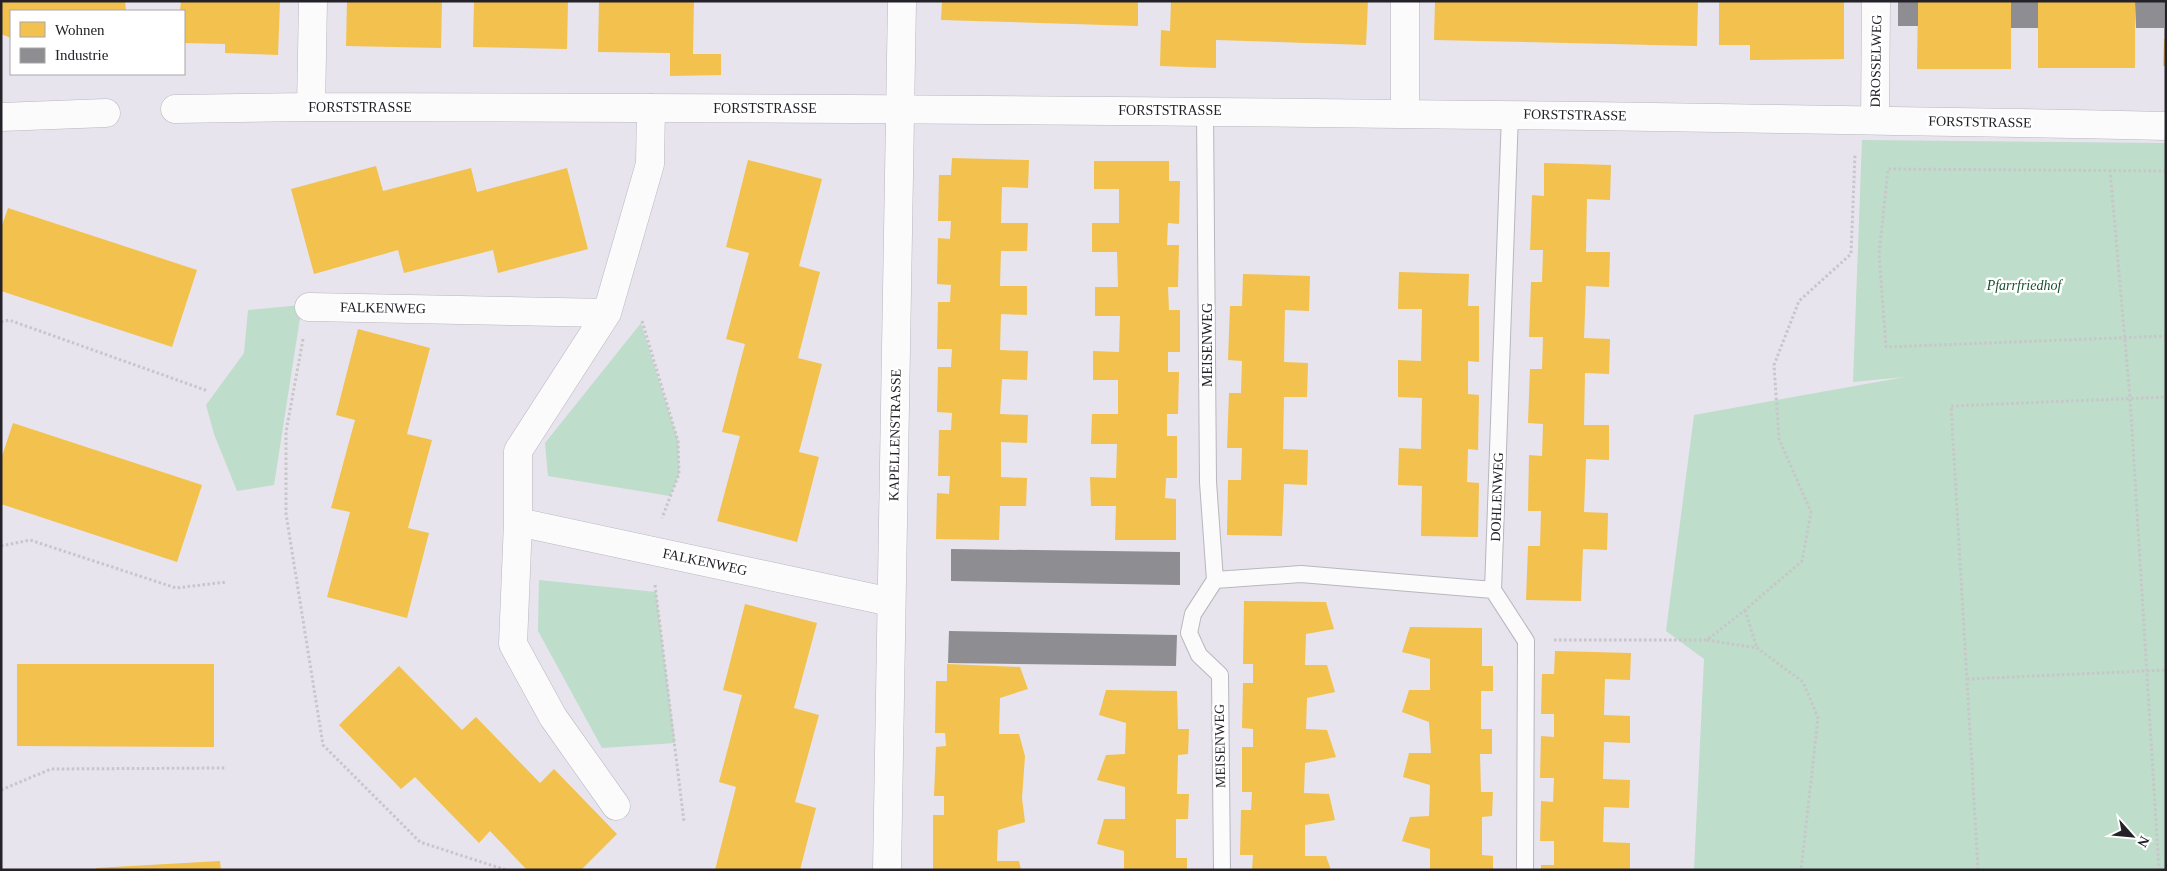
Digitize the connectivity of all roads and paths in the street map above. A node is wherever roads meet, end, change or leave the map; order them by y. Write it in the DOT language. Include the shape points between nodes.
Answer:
graph roads {
  1 [pos="313,1"];
  2 [pos="902,1"];
  3 [pos="1405,1"];
  4 [pos="1876,1"];
  5 [pos="311,107"];
  6 [pos="650,108"];
  7 [pos="901,108"];
  8 [pos="175,109"];
  9 [pos="1205,110"];
  10 [pos="106,113"];
  11 [pos="1405,113"];
  12 [pos="1510,114"];
  13 [pos="1,117"];
  14 [pos="1865,120"];
  15 [pos="2166,126"];
  16 [pos="2110,170"];
  17 [pos="2166,171"];
  18 [pos="309,307"];
  19 [pos="607,313"];
  20 [pos="643,313"];
  21 [pos="1,322"];
  22 [pos="2166,336"];
  23 [pos="2125,338"];
  24 [pos="208,391"];
  25 [pos="2166,397"];
  26 [pos="2130,398"];
  27 [pos="518,522"];
  28 [pos="1,546"];
  29 [pos="650,550"];
  30 [pos="1215,580"];
  31 [pos="226,582"];
  32 [pos="1493,590"];
  33 [pos="891,602"];
  34 [pos="1745,610"];
  35 [pos="1707,640"];
  36 [pos="1526,641"];
  37 [pos="1757,648"];
  38 [pos="2166,670"];
  39 [pos="2147,671"];
  40 [pos="1967,679"];
  41 [pos="225,768"];
  42 [pos="1,790"];
  43 [pos="616,806"];
  44 [pos="684,822"];
  45 [pos="506,870"];
  46 [pos="888,870"];
  47 [pos="1222,870"];
  48 [pos="1524,870"];
  49 [pos="1800,870"];
  50 [pos="1978,870"];
  51 [pos="2159,870"];
  1 -- 5 [label="street"];
  2 -- 7 [label="street, KAPELLENSTRASSE"];
  3 -- 11 [label="street"];
  4 -- 14 [label="street, DROSSELWEG"];
  5 -- 6 [label="street, FORSTSTRASSE"];
  5 -- 8 [label="street, FORSTSTRASSE"];
  6 -- 7 [label="street, FORSTSTRASSE"];
  6 -- 19 [label="street" via="650,164"];
  7 -- 9 [label="street, FORSTSTRASSE"];
  7 -- 33 [label="street, KAPELLENSTRASSE"];
  9 -- 11 [label="street, FORSTSTRASSE"];
  9 -- 30 [label="lane, MEISENWEG" via="1208,482"];
  10 -- 13 [label="street"];
  11 -- 12 [label="street, FORSTSTRASSE"];
  12 -- 14 [label="street, FORSTSTRASSE"];
  12 -- 32 [label="lane, DOHLENWEG"];
  14 -- 15 [label="street, FORSTSTRASSE"];
  14 -- 34 [label="path" via="1851,254 1799,301 1774,365 1779,440 1811,512 1802,561"];
  16 -- 17 [label="path"];
  16 -- 23 [label="path"];
  16 -- 23 [label="path" via="1888,169 1879,254 1886,347"];
  18 -- 19 [label="street, FALKENWEG"];
  18 -- 45 [label="path" via="286,432 286,514 323,745 420,842"];
  19 -- 27 [label="street" via="518,451"];
  20 -- 29 [label="path" via="641,323 678,442 679,474"];
  21 -- 24 [label="path" via="9,320"];
  22 -- 23 [label="path"];
  23 -- 26 [label="path"];
  25 -- 26 [label="path"];
  26 -- 39 [label="path"];
  26 -- 40 [label="path" via="1951,406"];
  27 -- 29 [label="street, FALKENWEG"];
  27 -- 43 [label="street" via="513,644 553,717"];
  28 -- 31 [label="path" via="30,540 176,588"];
  29 -- 33 [label="street, FALKENWEG"];
  29 -- 44 [label="path"];
  30 -- 32 [label="lane" via="1302,574"];
  30 -- 47 [label="lane, MEISENWEG" via="1192,614 1189,633 1199,655 1220,675"];
  32 -- 36 [label="lane"];
  33 -- 46 [label="street, KAPELLENSTRASSE"];
  34 -- 35 [label="path"];
  34 -- 37 [label="path"];
  35 -- 36 [label="path"];
  35 -- 37 [label="path"];
  36 -- 48 [label="lane"];
  37 -- 49 [label="path" via="1803,682 1818,718"];
  38 -- 39 [label="path"];
  39 -- 40 [label="path"];
  39 -- 51 [label="path"];
  40 -- 50 [label="path"];
  41 -- 42 [label="path" via="51,769"];
}
